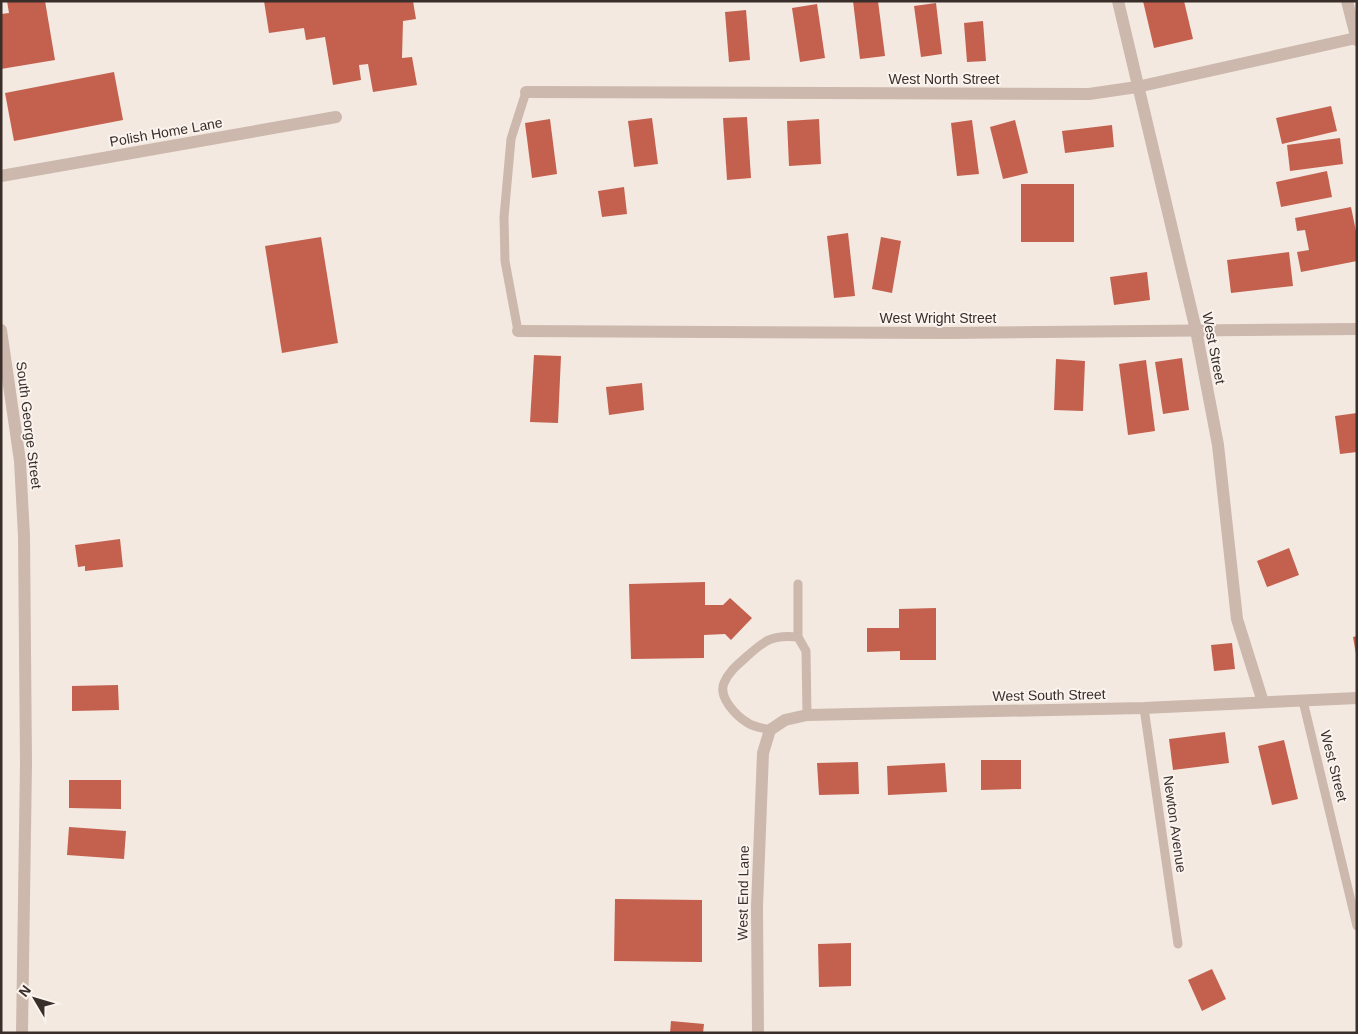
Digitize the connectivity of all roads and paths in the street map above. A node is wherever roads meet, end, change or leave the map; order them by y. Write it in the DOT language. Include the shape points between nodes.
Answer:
graph roads {
  1 [pos="1118,1"];
  2 [pos="1347,1"];
  3 [pos="1357,38"];
  4 [pos="1137,87"];
  5 [pos="526,92"];
  6 [pos="336,117"];
  7 [pos="1,176"];
  8 [pos="1357,329"];
  9 [pos="1,330"];
  10 [pos="1196,330"];
  11 [pos="518,332"];
  12 [pos="798,584"];
  13 [pos="798,637"];
  14 [pos="1357,698"];
  15 [pos="1302,701"];
  16 [pos="1263,702"];
  17 [pos="1144,708"];
  18 [pos="807,715"];
  19 [pos="770,730"];
  20 [pos="1357,926"];
  21 [pos="1178,944"];
  22 [pos="22,1033"];
  23 [pos="758,1033"];
  1 -- 4 [label="street, West Street"];
  2 -- 3 [label="street"];
  3 -- 4 [label="street, West North Street"];
  4 -- 5 [label="street, West North Street" via="1089,94"];
  4 -- 10 [label="street, West Street"];
  5 -- 11 [label="lane" via="511,139 504,217 505,261"];
  6 -- 7 [label="street, Polish Home Lane"];
  8 -- 10 [label="street, West Wright Street"];
  9 -- 22 [label="street, South George Street" via="20,461 24,536 26,764"];
  10 -- 11 [label="street, West Wright Street"];
  10 -- 16 [label="street, West Street" via="1218,445 1238,619"];
  12 -- 13 [label="lane"];
  13 -- 18 [label="lane" via="806,651"];
  13 -- 19 [label="lane" via="784,636 763,641 729,673 723,685 725,698 734,712 748,723"];
  14 -- 15 [label="street, West South Street"];
  15 -- 16 [label="street, West South Street"];
  15 -- 20 [label="lane, West Street"];
  16 -- 17 [label="street, West South Street"];
  17 -- 18 [label="street, West South Street"];
  17 -- 21 [label="lane, Newton Avenue"];
  18 -- 19 [label="street, West South Street" via="785,720"];
  19 -- 23 [label="street, West End Lane" via="763,753 757,907"];
}
